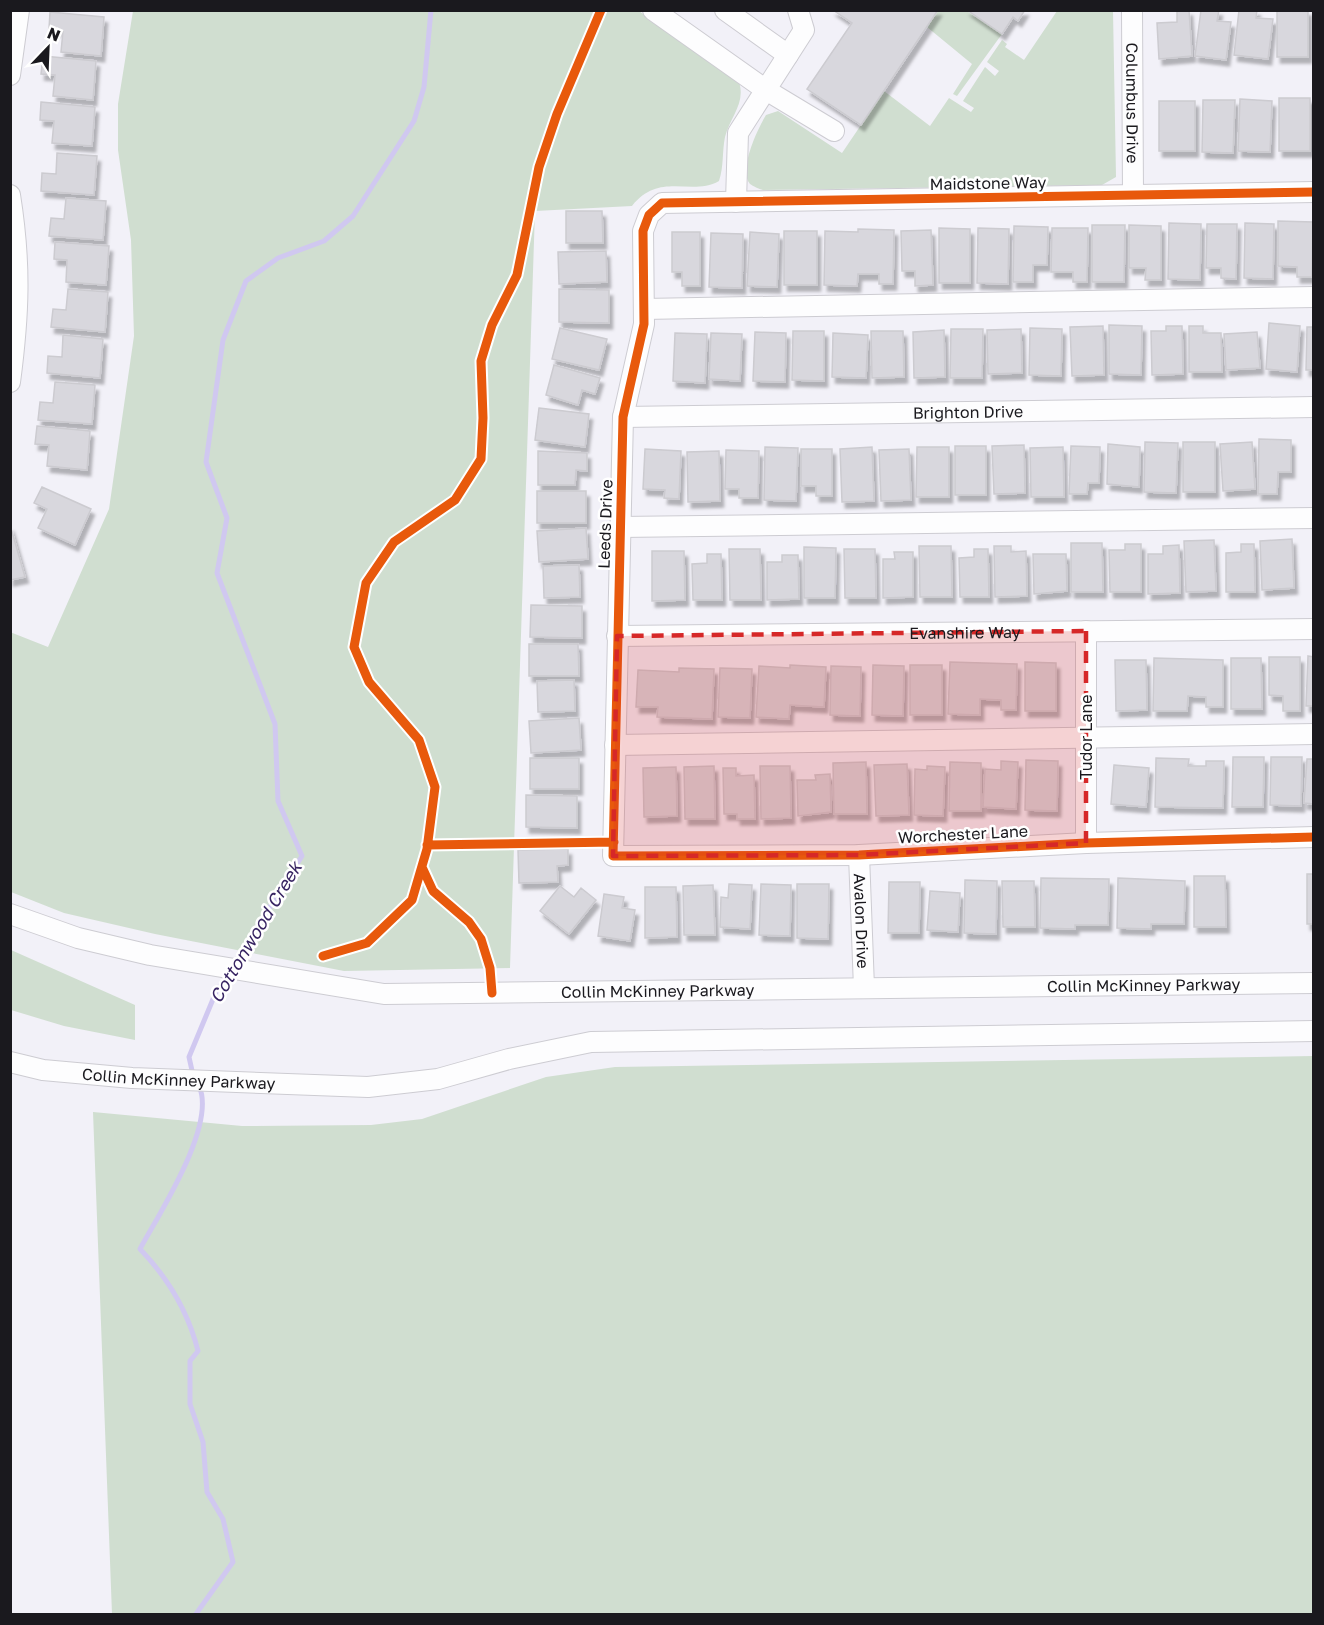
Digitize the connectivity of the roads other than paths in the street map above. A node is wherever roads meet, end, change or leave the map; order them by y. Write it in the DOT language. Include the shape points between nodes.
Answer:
graph roads {
  1 [pos="19,10"];
  2 [pos="654,10"];
  3 [pos="724,10"];
  4 [pos="798,10"];
  5 [pos="1132,10"];
  6 [pos="789,55"];
  7 [pos="10,75"];
  8 [pos="766,90"];
  9 [pos="834,131"];
  10 [pos="1314,192"];
  11 [pos="10,195"];
  12 [pos="1133,195"];
  13 [pos="736,202"];
  14 [pos="662,203"];
  15 [pos="14,247"];
  16 [pos="1314,297"];
  17 [pos="644,309"];
  18 [pos="10,382"];
  19 [pos="1314,407"];
  20 [pos="623,417"];
  21 [pos="1314,518"];
  22 [pos="620,527"];
  23 [pos="1314,629"];
  24 [pos="1086,631"];
  25 [pos="617,636"];
  26 [pos="1314,734"];
  27 [pos="1086,738"];
  28 [pos="615,745"];
  29 [pos="1314,837"];
  30 [pos="1086,843"];
  31 [pos="859,855"];
  32 [pos="614,856"];
  33 [pos="10,914"];
  34 [pos="1314,983"];
  35 [pos="864,988"];
  36 [pos="1314,1031"];
  37 [pos="10,1062"];
  1 -- 7 [label="street"];
  2 -- 8 [label="street"];
  3 -- 6 [label="street"];
  4 -- 6 [label="street" via="804,30"];
  5 -- 12 [label="street, Columbus Drive"];
  6 -- 8 [label="street"];
  8 -- 9 [label="street"];
  8 -- 13 [label="street" via="738,133"];
  10 -- 12 [label="street, Maidstone Way"];
  11 -- 15 [label="street"];
  12 -- 13 [label="street, Maidstone Way"];
  13 -- 14 [label="street, Maidstone Way"];
  14 -- 17 [label="street, Leeds Drive" via="649,215 643,231"];
  15 -- 18 [label="street" via="18,317"];
  16 -- 17 [label="street"];
  17 -- 20 [label="street, Leeds Drive"];
  19 -- 20 [label="street, Brighton Drive"];
  20 -- 22 [label="street, Leeds Drive"];
  21 -- 22 [label="street"];
  22 -- 25 [label="street, Leeds Drive"];
  23 -- 24 [label="street, Evanshire Way"];
  24 -- 25 [label="street, Evanshire Way"];
  24 -- 27 [label="street, Tudor Lane"];
  25 -- 28 [label="street, Leeds Drive"];
  26 -- 27 [label="street"];
  27 -- 28 [label="street"];
  27 -- 30 [label="street, Tudor Lane"];
  28 -- 32 [label="street, Leeds Drive"];
  29 -- 30 [label="street, Worchester Lane"];
  30 -- 31 [label="street, Worchester Lane"];
  31 -- 32 [label="street, Worchester Lane"];
  31 -- 35 [label="street, Avalon Drive"];
  33 -- 35 [label="street, Collin McKinney Parkway" via="78,938 150,954 336,987 401,994"];
  34 -- 35 [label="street, Collin McKinney Parkway"];
  36 -- 37 [label="street, Collin McKinney Parkway" via="591,1042 438,1079 368,1087 132,1078 43,1070"];
}
